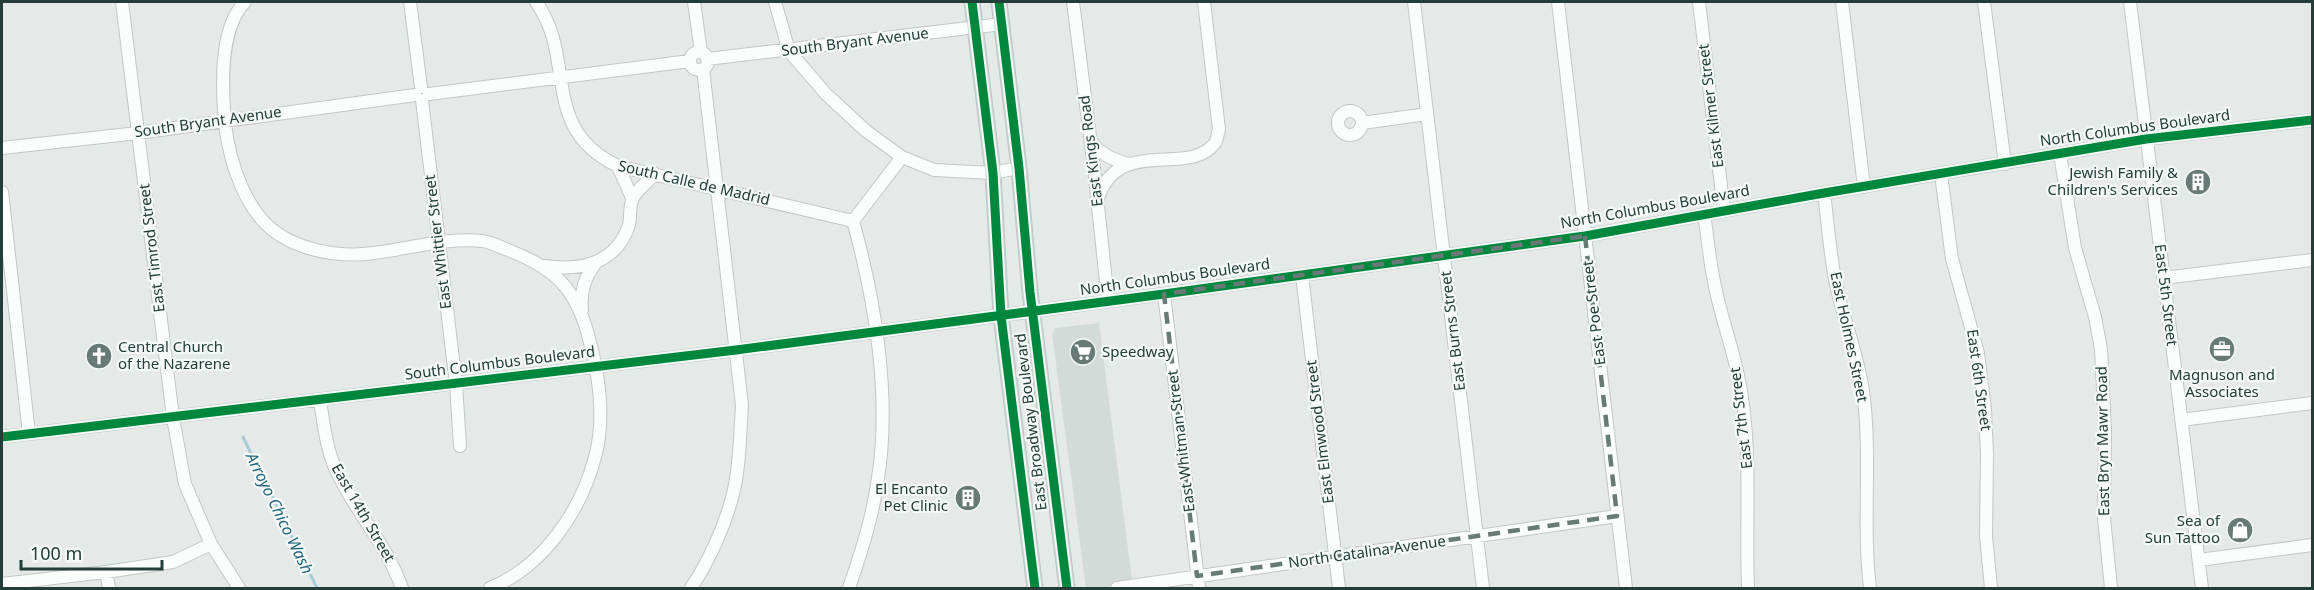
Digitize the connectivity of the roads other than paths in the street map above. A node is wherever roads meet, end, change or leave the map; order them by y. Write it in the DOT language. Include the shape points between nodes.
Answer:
graph roads {
  1 [pos="122,2"];
  2 [pos="245,2"];
  3 [pos="410,2"];
  4 [pos="536,2"];
  5 [pos="694,2"];
  6 [pos="775,2"];
  7 [pos="972,2"];
  8 [pos="999,2"];
  9 [pos="1073,2"];
  10 [pos="1204,2"];
  11 [pos="1414,2"];
  12 [pos="1558,2"];
  13 [pos="1699,2"];
  14 [pos="1842,2"];
  15 [pos="1984,2"];
  16 [pos="2130,2"];
  17 [pos="546,7"];
  18 [pos="1002,24"];
  19 [pos="975,28"];
  20 [pos="789,51"];
  21 [pos="704,60"];
  22 [pos="560,78"];
  23 [pos="422,94"];
  24 [pos="1428,114"];
  25 [pos="225,119"];
  26 [pos="2313,120"];
  27 [pos="1362,123"];
  28 [pos="138,133"];
  29 [pos="2146,139"];
  30 [pos="1090,141"];
  31 [pos="2,148"];
  32 [pos="2060,154"];
  33 [pos="902,157"];
  34 [pos="1129,164"];
  35 [pos="2005,164"];
  36 [pos="618,166"];
  37 [pos="1019,168"];
  38 [pos="993,173"];
  39 [pos="655,174"];
  40 [pos="1941,174"];
  41 [pos="716,187"];
  42 [pos="1864,187"];
  43 [pos="2,192"];
  44 [pos="1824,193"];
  45 [pos="632,198"];
  46 [pos="1097,201"];
  47 [pos="1724,211"];
  48 [pos="1704,214"];
  49 [pos="853,221"];
  50 [pos="1585,236"];
  51 [pos="438,242"];
  52 [pos="1444,255"];
  53 [pos="2313,260"];
  54 [pos="595,264"];
  55 [pos="544,265"];
  56 [pos="1302,275"];
  57 [pos="2163,278"];
  58 [pos="1164,294"];
  59 [pos="1108,301"];
  60 [pos="1033,311"];
  61 [pos="1001,316"];
  62 [pos="582,317"];
  63 [pos="876,332"];
  64 [pos="736,350"];
  65 [pos="597,367"];
  66 [pos="456,384"];
  67 [pos="320,400"];
  68 [pos="2313,403"];
  69 [pos="173,418"];
  70 [pos="2181,420"];
  71 [pos="29,434"];
  72 [pos="2,437"];
  73 [pos="460,446"];
  74 [pos="1617,516"];
  75 [pos="1476,536"];
  76 [pos="211,544"];
  77 [pos="2313,545"];
  78 [pos="1335,557"];
  79 [pos="2199,560"];
  80 [pos="106,572"];
  81 [pos="1198,582"];
  82 [pos="2,584"];
  83 [pos="109,588"];
  84 [pos="239,588"];
  85 [pos="402,588"];
  86 [pos="490,588"];
  87 [pos="691,588"];
  88 [pos="849,588"];
  89 [pos="1035,588"];
  90 [pos="1067,588"];
  91 [pos="1117,588"];
  92 [pos="1339,588"];
  93 [pos="1483,588"];
  94 [pos="1626,588"];
  95 [pos="1748,588"];
  96 [pos="1870,588"];
  97 [pos="1991,588"];
  98 [pos="2111,588"];
  99 [pos="2202,588"];
  1 -- 28 [label="street, East Timrod Street"];
  2 -- 25 [label="street" via="236,11 227,43"];
  3 -- 23 [label="street, East Whittier Street"];
  4 -- 17 [label="street, South Calle de Madrid"];
  5 -- 21 [label="street"];
  6 -- 20 [label="street"];
  7 -- 19 [label="main road, East Broadway Boulevard"];
  8 -- 18 [label="main road, East Broadway Boulevard"];
  9 -- 30 [label="street, East Kings Road"];
  10 -- 34 [label="street" via="1219,129 1214,143 1201,153 1186,157"];
  11 -- 24 [label="street, East Burns Street"];
  12 -- 50 [label="street, East Poe Street"];
  13 -- 47 [label="street, East Kilmer Street"];
  14 -- 42 [label="street"];
  15 -- 35 [label="street"];
  16 -- 29 [label="street, East 5th Street"];
  17 -- 22 [label="street, South Calle de Madrid"];
  18 -- 19 [label="street, South Bryant Avenue"];
  18 -- 37 [label="main road, East Broadway Boulevard"];
  19 -- 20 [label="street, South Bryant Avenue"];
  19 -- 38 [label="main road, East Broadway Boulevard"];
  20 -- 21 [label="street, South Bryant Avenue"];
  20 -- 33 [label="street" via="826,94"];
  21 -- 22 [label="street, South Bryant Avenue" via="694,68 690,61"];
  21 -- 41 [label="street"];
  22 -- 23 [label="street, South Bryant Avenue"];
  22 -- 36 [label="street, South Calle de Madrid" via="570,120 594,152"];
  23 -- 25 [label="street, South Bryant Avenue"];
  23 -- 51 [label="street, East Whittier Street"];
  24 -- 27 [label="street"];
  24 -- 52 [label="street, East Burns Street"];
  25 -- 28 [label="street, South Bryant Avenue"];
  25 -- 51 [label="street" via="235,170 251,202 267,225 294,243 317,251 373,254"];
  26 -- 29 [label="street, North Columbus Boulevard"];
  28 -- 31 [label="street, South Bryant Avenue"];
  28 -- 69 [label="street, East Timrod Street"];
  29 -- 32 [label="street, North Columbus Boulevard"];
  29 -- 57 [label="street, East 5th Street"];
  30 -- 34 [label="street" via="1099,152"];
  30 -- 46 [label="street, East Kings Road"];
  32 -- 35 [label="street, North Columbus Boulevard"];
  32 -- 98 [label="street, East Bryn Mawr Road" via="2075,248 2101,349 2104,518"];
  33 -- 38 [label="street" via="934,170"];
  33 -- 49 [label="street"];
  34 -- 46 [label="street" via="1107,178"];
  35 -- 40 [label="street, North Columbus Boulevard"];
  36 -- 39 [label="street, South Calle de Madrid"];
  36 -- 45 [label="street"];
  37 -- 38 [label="street"];
  37 -- 60 [label="main road, East Broadway Boulevard"];
  38 -- 61 [label="main road, East Broadway Boulevard"];
  39 -- 41 [label="street, South Calle de Madrid"];
  39 -- 45 [label="street"];
  40 -- 42 [label="street, North Columbus Boulevard"];
  40 -- 97 [label="street, East 6th Street" via="1952,259 1978,353 1984,398 1988,454 1986,536"];
  41 -- 49 [label="street, South Calle de Madrid"];
  41 -- 64 [label="street"];
  42 -- 44 [label="street, North Columbus Boulevard"];
  43 -- 71 [label="street"];
  44 -- 47 [label="street, North Columbus Boulevard"];
  44 -- 96 [label="street, East Holmes Street" via="1837,287 1863,392"];
  45 -- 54 [label="street" via="624,237"];
  46 -- 59 [label="street, East Kings Road"];
  47 -- 48 [label="street, North Columbus Boulevard"];
  48 -- 50 [label="street, North Columbus Boulevard"];
  48 -- 95 [label="street, East 7th Street" via="1715,288 1738,375 1747,444"];
  49 -- 63 [label="street" via="867,272"];
  50 -- 52 [label="street, North Columbus Boulevard"];
  50 -- 74 [label="street, East Poe Street"];
  51 -- 55 [label="street" via="485,241"];
  51 -- 66 [label="street, East Whittier Street"];
  52 -- 56 [label="street, North Columbus Boulevard"];
  52 -- 75 [label="street, East Burns Street"];
  53 -- 57 [label="street"];
  54 -- 55 [label="street"];
  54 -- 62 [label="street" via="582,286"];
  55 -- 62 [label="street" via="574,299"];
  56 -- 58 [label="street, North Columbus Boulevard"];
  56 -- 78 [label="street, East Elmwood Street"];
  57 -- 70 [label="street, East 5th Street"];
  58 -- 59 [label="street, North Columbus Boulevard"];
  58 -- 81 [label="street, East Whitman Street"];
  59 -- 60 [label="street, North Columbus Boulevard"];
  60 -- 61 [label="street, North Columbus Boulevard"];
  60 -- 90 [label="main road, East Broadway Boulevard"];
  61 -- 63 [label="street, South Columbus Boulevard"];
  61 -- 89 [label="main road, East Broadway Boulevard"];
  62 -- 65 [label="street"];
  63 -- 64 [label="street, South Columbus Boulevard"];
  63 -- 88 [label="street" via="882,426 879,478"];
  64 -- 65 [label="street, South Columbus Boulevard"];
  64 -- 87 [label="street" via="742,405 733,494 703,569"];
  65 -- 66 [label="street, South Columbus Boulevard"];
  65 -- 86 [label="street" via="601,414 596,455 584,493 535,560"];
  66 -- 67 [label="street, South Columbus Boulevard"];
  66 -- 73 [label="street, East Whittier Street"];
  67 -- 69 [label="street, South Columbus Boulevard"];
  67 -- 85 [label="street, East 14th Street" via="329,451 340,479 380,540"];
  68 -- 70 [label="street"];
  69 -- 71 [label="street, South Columbus Boulevard"];
  69 -- 76 [label="street, East Timrod Street" via="185,484"];
  70 -- 79 [label="street, East 5th Street"];
  71 -- 72 [label="street, South Columbus Boulevard"];
  74 -- 75 [label="street, North Catalina Avenue"];
  74 -- 94 [label="street, East Poe Street"];
  75 -- 78 [label="street, North Catalina Avenue"];
  75 -- 93 [label="street, East Burns Street"];
  76 -- 80 [label="street" via="173,562"];
  76 -- 84 [label="street, East Timrod Street"];
  77 -- 79 [label="street"];
  78 -- 81 [label="street, North Catalina Avenue"];
  78 -- 92 [label="street, East Elmwood Street"];
  79 -- 99 [label="street, East 5th Street"];
  80 -- 82 [label="street"];
  80 -- 83 [label="street"];
  81 -- 91 [label="street, North Catalina Avenue"];
}
